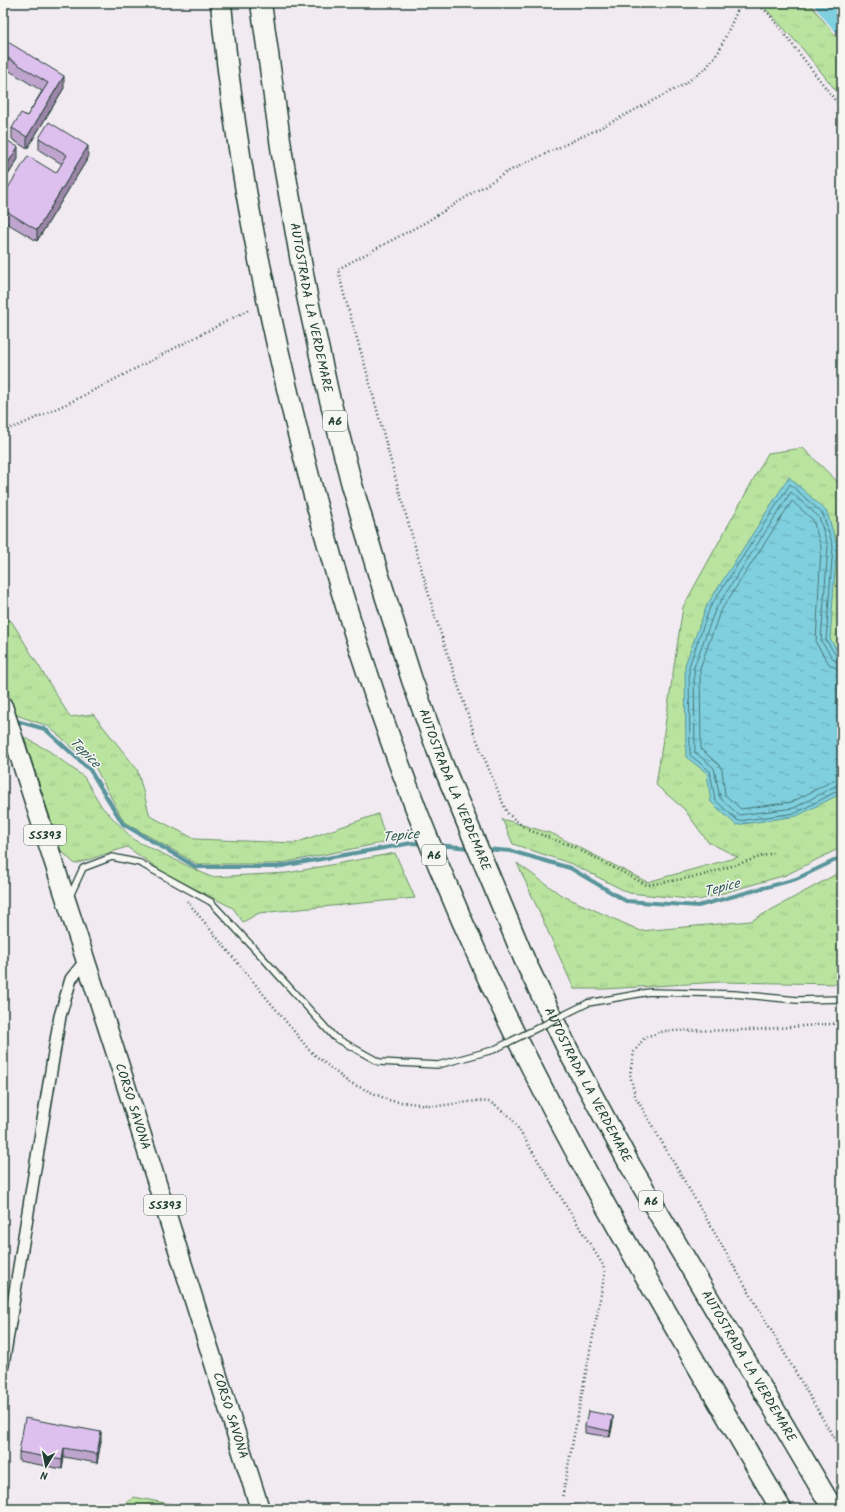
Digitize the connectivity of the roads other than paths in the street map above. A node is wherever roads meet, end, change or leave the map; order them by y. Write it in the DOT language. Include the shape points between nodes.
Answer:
graph roads {
  1 [pos="221,3"];
  2 [pos="261,3"];
  3 [pos="3,706"];
  4 [pos="67,902"];
  5 [pos="86,960"];
  6 [pos="842,999"];
  7 [pos="3,1366"];
  8 [pos="260,1509"];
  9 [pos="781,1509"];
  10 [pos="833,1509"];
  1 -- 9 [label="highway, A6" via="253,232 297,435 351,625 382,720 447,886 536,1076 592,1184"];
  2 -- 10 [label="highway, AUTOSTRADA LA VERDEMARE / A6" via="282,154 307,296 328,392 375,565 442,763 525,961 560,1032 630,1165"];
  3 -- 4 [label="main road, CORSO SAVONA / SS393"];
  4 -- 5 [label="main road, CORSO SAVONA / SS393"];
  4 -- 6 [label="lane, bridge" via="83,868 112,857 140,863 211,902 334,1037 379,1062 438,1065 493,1050 588,1003 650,992 734,994 797,1000"];
  5 -- 7 [label="street" via="71,979 60,1016"];
  5 -- 8 [label="main road, CORSO SAVONA / SS393"];
}
